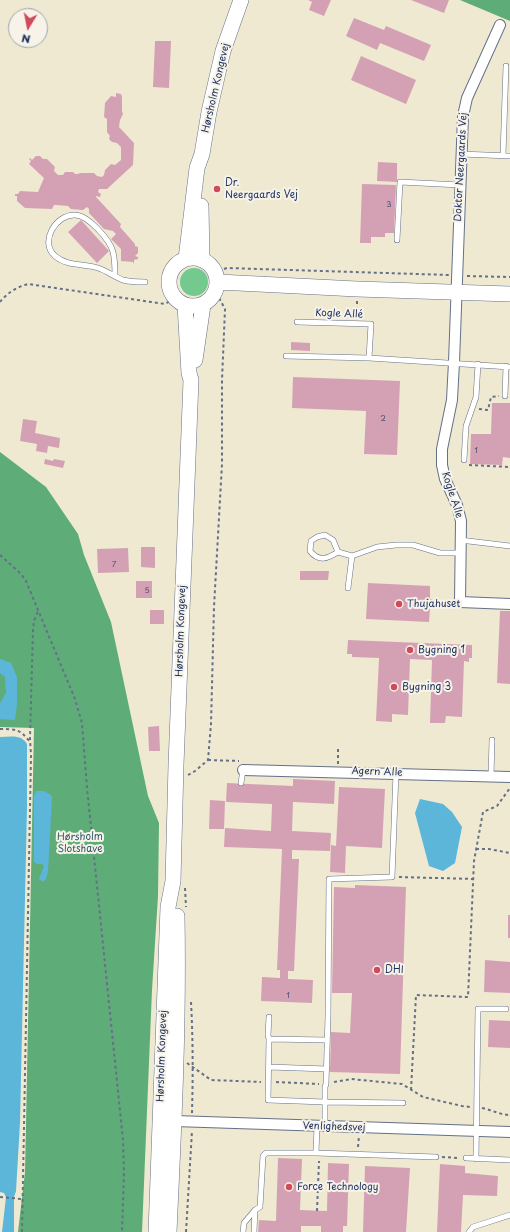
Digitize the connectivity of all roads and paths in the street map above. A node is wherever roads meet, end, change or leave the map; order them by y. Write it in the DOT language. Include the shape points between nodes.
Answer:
graph roads {
  1 [pos="241,0"];
  2 [pos="500,25"];
  3 [pos="506,66"];
  4 [pos="202,154"];
  5 [pos="460,154"];
  6 [pos="503,155"];
  7 [pos="510,156"];
  8 [pos="460,184"];
  9 [pos="397,240"];
  10 [pos="186,259"];
  11 [pos="202,260"];
  12 [pos="457,275"];
  13 [pos="115,276"];
  14 [pos="510,277"];
  15 [pos="144,282"];
  16 [pos="216,282"];
  17 [pos="456,292"];
  18 [pos="510,294"];
  19 [pos="0,302"];
  20 [pos="180,302"];
  21 [pos="203,304"];
  22 [pos="297,322"];
  23 [pos="286,356"];
  24 [pos="369,358"];
  25 [pos="454,362"];
  26 [pos="478,364"];
  27 [pos="508,366"];
  28 [pos="191,380"];
  29 [pos="505,396"];
  30 [pos="472,408"];
  31 [pos="464,460"];
  32 [pos="510,467"];
  33 [pos="460,540"];
  34 [pos="510,546"];
  35 [pos="338,552"];
  36 [pos="460,553"];
  37 [pos="0,555"];
  38 [pos="352,556"];
  39 [pos="348,588"];
  40 [pos="510,604"];
  41 [pos="38,610"];
  42 [pos="0,729"];
  43 [pos="492,740"];
  44 [pos="31,743"];
  45 [pos="338,749"];
  46 [pos="243,770"];
  47 [pos="338,771"];
  48 [pos="396,773"];
  49 [pos="491,776"];
  50 [pos="510,777"];
  51 [pos="241,783"];
  52 [pos="510,788"];
  53 [pos="476,849"];
  54 [pos="510,853"];
  55 [pos="392,877"];
  56 [pos="474,879"];
  57 [pos="173,881"];
  58 [pos="165,984"];
  59 [pos="506,1010"];
  60 [pos="269,1017"];
  61 [pos="269,1039"];
  62 [pos="327,1040"];
  63 [pos="269,1067"];
  64 [pos="326,1069"];
  65 [pos="381,1081"];
  66 [pos="411,1090"];
  67 [pos="325,1102"];
  68 [pos="403,1103"];
  69 [pos="477,1107"];
  70 [pos="510,1115"];
  71 [pos="174,1121"];
  72 [pos="321,1126"];
  73 [pos="160,1128"];
  74 [pos="359,1128"];
  75 [pos="476,1131"];
  76 [pos="510,1132"];
  77 [pos="318,1153"];
  78 [pos="358,1155"];
  79 [pos="436,1157"];
  80 [pos="444,1158"];
  81 [pos="466,1158"];
  82 [pos="476,1159"];
  83 [pos="510,1160"];
  84 [pos="0,1197"];
  85 [pos="22,1199"];
  86 [pos="255,1210"];
  87 [pos="317,1211"];
  88 [pos="510,1215"];
  89 [pos="22,1232"];
  90 [pos="122,1232"];
  91 [pos="156,1232"];
  92 [pos="169,1232"];
  93 [pos="243,1232"];
  94 [pos="254,1232"];
  95 [pos="469,1232"];
  1 -- 4 [label="main road, Hørsholm Kongevej" via="222,51"];
  2 -- 5 [label="street, Doktor Neergaards Vej" via="466,98"];
  3 -- 6 [label="lane"];
  4 -- 10 [label="main road, Hørsholm Kongevej" via="196,168"];
  4 -- 11 [label="main road, Hørsholm Kongevej" via="205,169 200,216"];
  5 -- 6 [label="lane"];
  5 -- 8 [label="street, Doktor Neergaards Vej"];
  6 -- 7 [label="lane"];
  8 -- 9 [label="lane" via="400,182"];
  8 -- 12 [label="street, Doktor Neergaards Vej"];
  10 -- 11 [label="main road"];
  10 -- 20 [label="main road" via="174,268 169,282 171,290"];
  11 -- 16 [label="main road" via="210,264"];
  12 -- 14 [label="path"];
  12 -- 16 [label="path" via="228,268"];
  12 -- 17 [label="street, Doktor Neergaards Vej"];
  13 -- 13 [label="lane" via="98,268 67,264 54,256 50,250 49,240 51,230 60,219 75,214 86,218 108,240 113,251"];
  13 -- 15 [label="lane" via="125,281"];
  16 -- 17 [label="main road"];
  16 -- 21 [label="main road" via="211,299"];
  16 -- 46 [label="path" via="225,309 222,464 208,760 242,761"];
  17 -- 18 [label="main road"];
  17 -- 25 [label="street, Kogle Alle"];
  19 -- 20 [label="path" via="18,287 28,284 165,304"];
  20 -- 21 [label="main road" via="197,306"];
  20 -- 28 [label="main road, Hørsholm Kongevej"];
  21 -- 28 [label="main road, Hørsholm Kongevej"];
  22 -- 24 [label="lane, Kogle Allé" via="371,324"];
  23 -- 24 [label="lane"];
  24 -- 25 [label="lane"];
  25 -- 26 [label="lane"];
  25 -- 33 [label="street, Kogle Alle" via="452,400 442,449 442,465 461,521"];
  26 -- 27 [label="lane"];
  26 -- 30 [label="lane" via="476,397"];
  27 -- 29 [label="lane"];
  28 -- 57 [label="main road, Hørsholm Kongevej"];
  29 -- 30 [label="path" via="491,397 488,410"];
  30 -- 31 [label="lane" via="466,426"];
  31 -- 32 [label="path" via="467,465"];
  33 -- 34 [label="lane"];
  33 -- 36 [label="street, Kogle Alle"];
  35 -- 35 [label="lane" via="333,540 325,535 311,541 310,551 313,555 328,558"];
  35 -- 38 [label="lane"];
  36 -- 38 [label="lane" via="440,553 413,545 396,545 377,546"];
  36 -- 40 [label="street, Kogle Alle" via="460,602"];
  37 -- 41 [label="path" via="26,581"];
  38 -- 39 [label="lane"];
  41 -- 44 [label="path" via="33,630"];
  41 -- 90 [label="path" via="75,699 82,723 123,1140"];
  42 -- 44 [label="path" via="19,731"];
  43 -- 49 [label="lane"];
  44 -- 85 [label="path"];
  45 -- 47 [label="path"];
  46 -- 47 [label="street, Agern Alle"];
  46 -- 51 [label="lane"];
  47 -- 48 [label="street, Agern Alle"];
  48 -- 49 [label="street, Agern Alle"];
  48 -- 55 [label="lane"];
  49 -- 50 [label="street, Agern Alle"];
  52 -- 53 [label="path" via="497,806 483,812"];
  53 -- 54 [label="path"];
  53 -- 56 [label="path"];
  55 -- 56 [label="path"];
  55 -- 62 [label="lane" via="329,879"];
  56 -- 66 [label="path" via="468,997 416,995"];
  57 -- 58 [label="main road, Hørsholm Kongevej" via="168,907"];
  57 -- 71 [label="main road, Hørsholm Kongevej" via="177,907 178,981"];
  58 -- 71 [label="main road" via="169,1004 166,1108"];
  58 -- 73 [label="main road, Hørsholm Kongevej"];
  59 -- 69 [label="lane" via="478,1009"];
  60 -- 61 [label="lane"];
  61 -- 62 [label="lane"];
  61 -- 63 [label="lane"];
  62 -- 64 [label="lane"];
  63 -- 64 [label="lane"];
  63 -- 67 [label="lane" via="268,1100"];
  64 -- 67 [label="lane"];
  65 -- 66 [label="path" via="402,1084"];
  66 -- 69 [label="path" via="423,1097"];
  67 -- 68 [label="lane"];
  67 -- 72 [label="lane"];
  69 -- 70 [label="path"];
  69 -- 75 [label="lane"];
  71 -- 72 [label="street, Venlighedsvej"];
  71 -- 73 [label="street, Venlighedsvej"];
  71 -- 92 [label="main road, Hørsholm Kongevej"];
  72 -- 74 [label="street, Venlighedsvej"];
  72 -- 77 [label="lane"];
  73 -- 91 [label="main road, Hørsholm Kongevej"];
  74 -- 75 [label="street, Venlighedsvej"];
  74 -- 78 [label="path"];
  75 -- 76 [label="street, Venlighedsvej"];
  75 -- 82 [label="lane"];
  77 -- 78 [label="lane"];
  77 -- 86 [label="lane" via="266,1153 263,1156 260,1206"];
  77 -- 87 [label="path"];
  78 -- 79 [label="lane"];
  80 -- 81 [label="path"];
  81 -- 82 [label="lane"];
  82 -- 83 [label="lane"];
  84 -- 85 [label="path"];
  85 -- 89 [label="path"];
  86 -- 93 [label="lane" via="244,1223"];
  86 -- 94 [label="lane"];
  88 -- 95 [label="lane" via="473,1227"];
}
